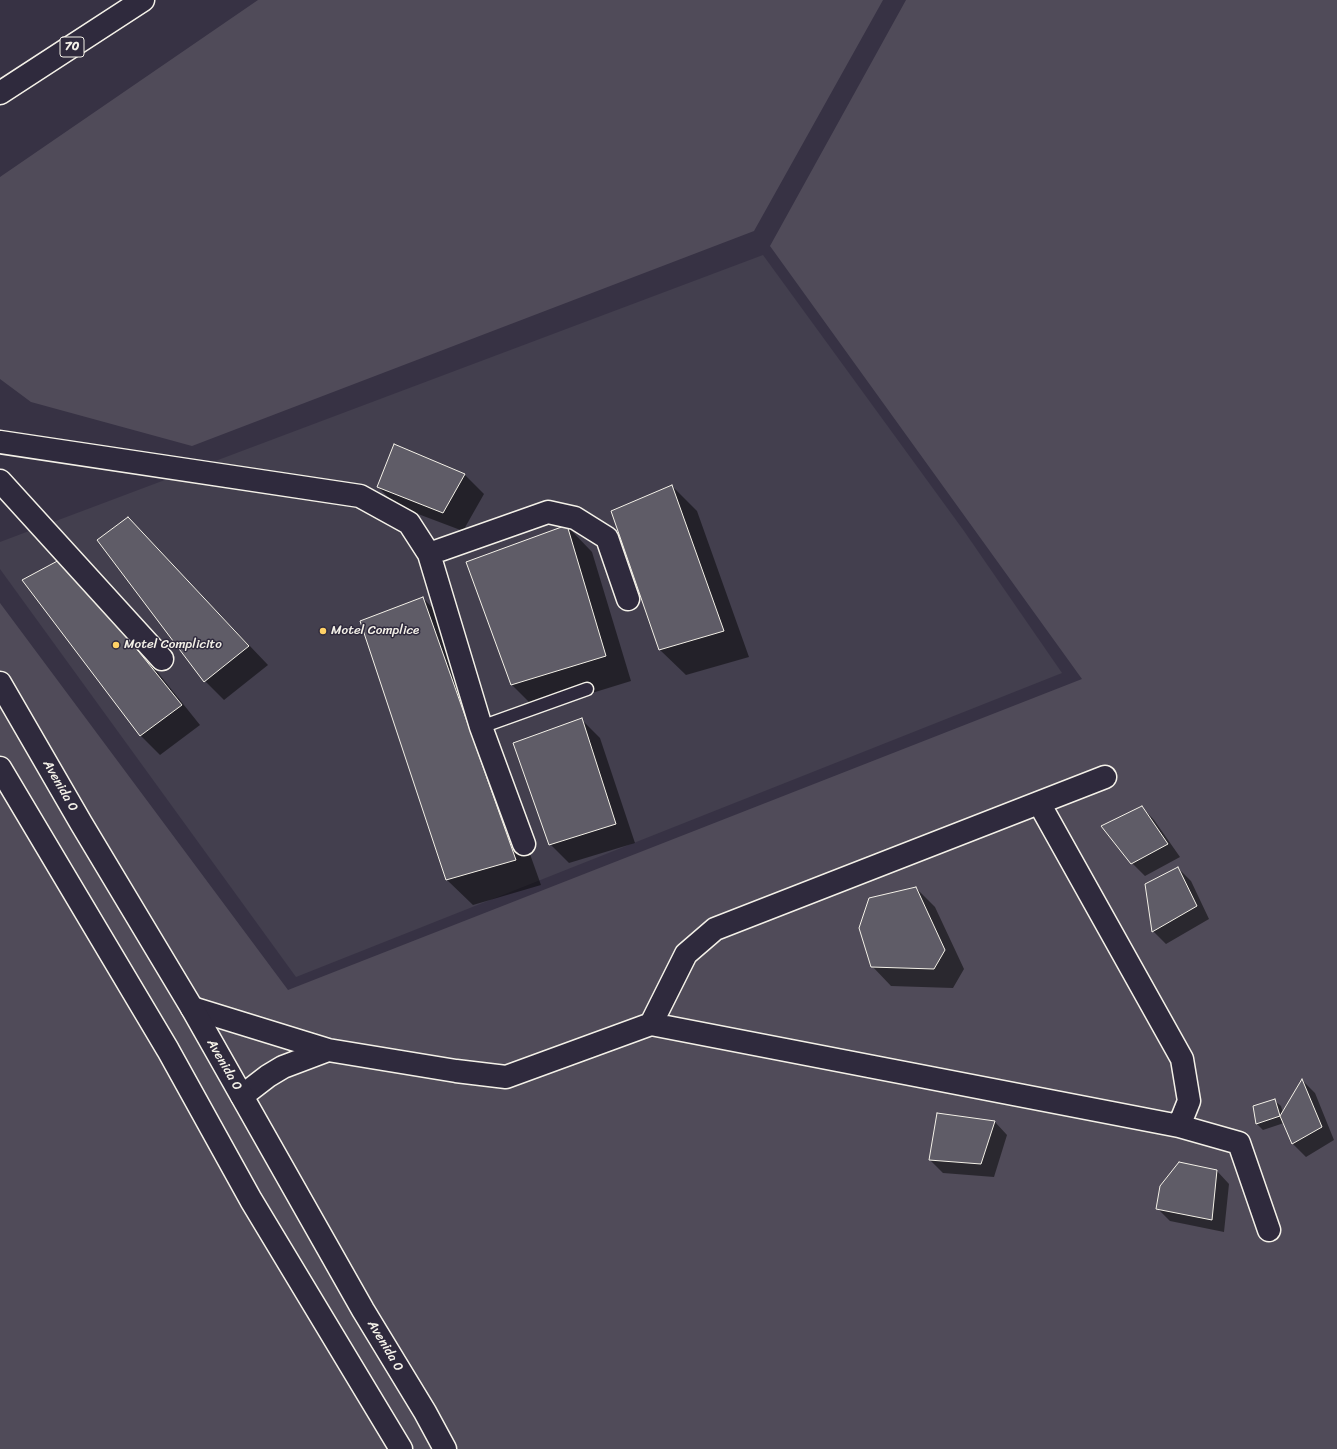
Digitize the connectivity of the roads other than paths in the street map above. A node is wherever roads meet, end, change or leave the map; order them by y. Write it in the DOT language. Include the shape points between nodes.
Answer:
graph roads {
  1 [pos="144,0"];
  2 [pos="0,93"];
  3 [pos="0,442"];
  4 [pos="0,480"];
  5 [pos="429,554"];
  6 [pos="628,599"];
  7 [pos="162,659"];
  8 [pos="0,683"];
  9 [pos="587,688"];
  10 [pos="481,727"];
  11 [pos="0,768"];
  12 [pos="1105,777"];
  13 [pos="1040,803"];
  14 [pos="524,844"];
  15 [pos="192,1008"];
  16 [pos="651,1024"];
  17 [pos="328,1050"];
  18 [pos="242,1096"];
  19 [pos="1179,1126"];
  20 [pos="1269,1230"];
  21 [pos="401,1449"];
  22 [pos="445,1449"];
  1 -- 2 [label="street, 70"];
  3 -- 5 [label="street" via="360,496 409,523"];
  4 -- 7 [label="street"];
  5 -- 6 [label="street" via="548,512 575,518 607,538"];
  5 -- 10 [label="street"];
  8 -- 15 [label="street, Avenida 0"];
  9 -- 10 [label="lane"];
  10 -- 14 [label="street"];
  11 -- 21 [label="street" via="168,1050 251,1200"];
  12 -- 13 [label="street"];
  13 -- 16 [label="street" via="715,929 686,954"];
  13 -- 19 [label="street" via="1182,1059 1189,1101"];
  15 -- 17 [label="street"];
  15 -- 18 [label="street, Avenida 0"];
  16 -- 17 [label="street" via="506,1077"];
  16 -- 19 [label="street"];
  17 -- 18 [label="street" via="268,1076"];
  18 -- 22 [label="street, Avenida 0"];
  19 -- 20 [label="street" via="1239,1143"];
}
